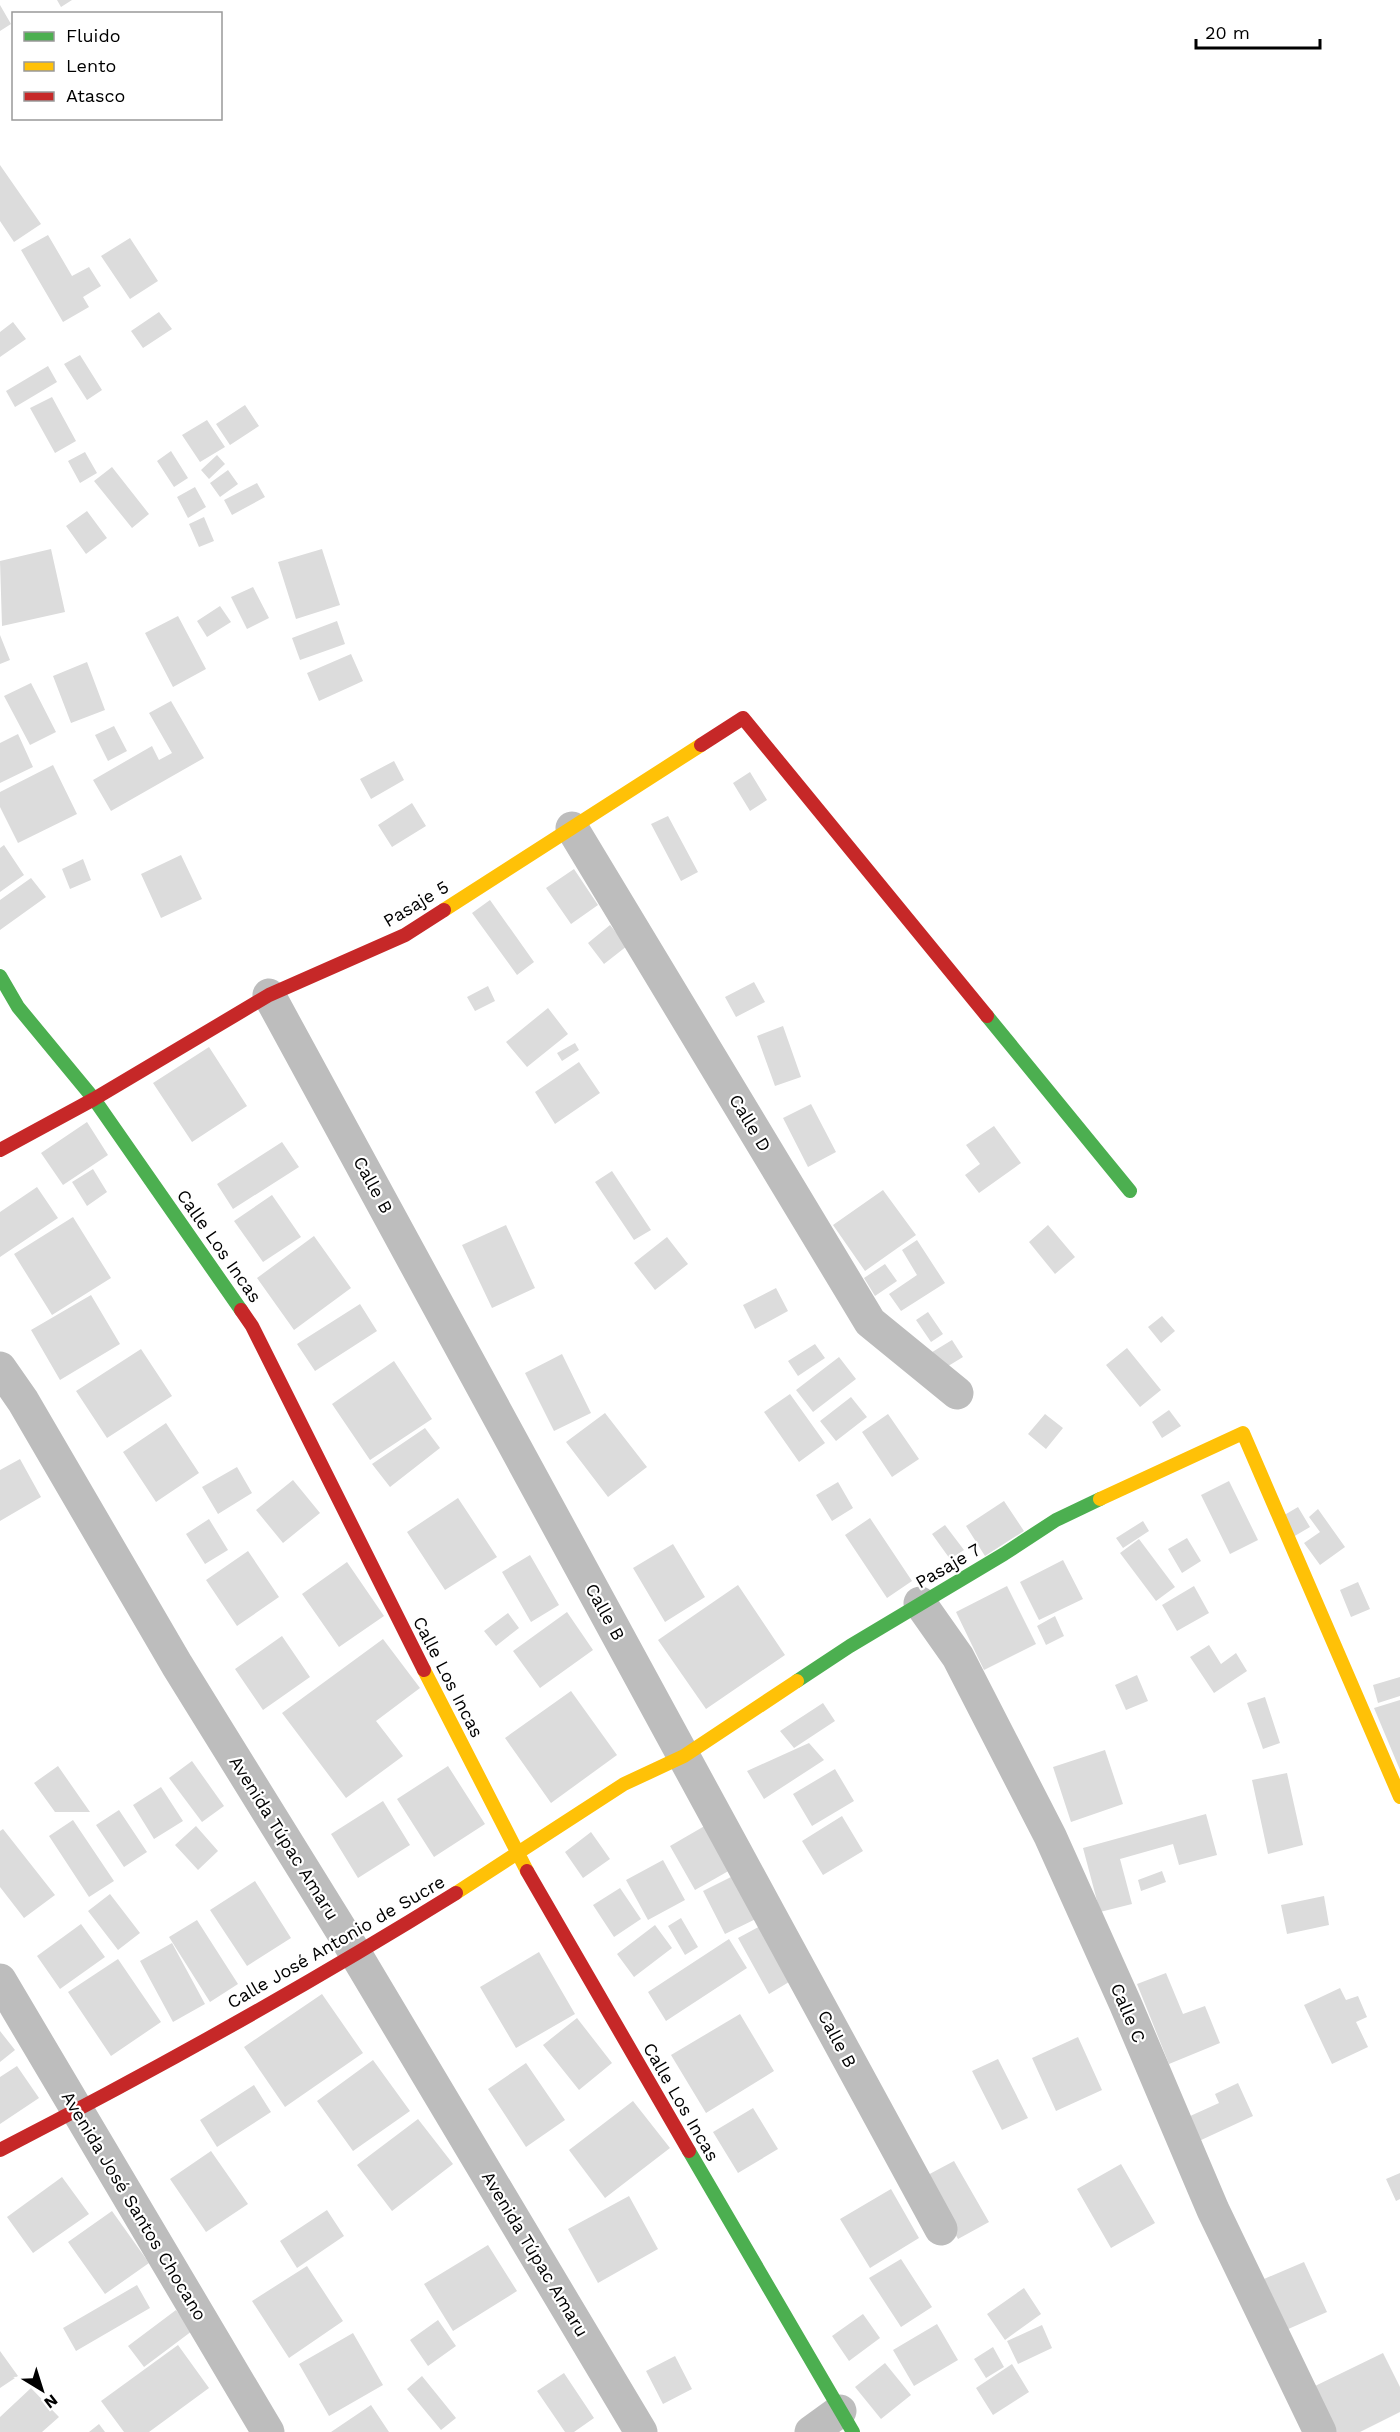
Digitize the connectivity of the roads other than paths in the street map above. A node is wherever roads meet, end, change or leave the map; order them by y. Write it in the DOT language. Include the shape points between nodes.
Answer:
graph roads {
  1 [pos="572,828"];
  2 [pos="0,976"];
  3 [pos="269,994"];
  4 [pos="94,1099"];
  5 [pos="0,1150"];
  6 [pos="1130,1191"];
  7 [pos="0,1368"];
  8 [pos="957,1393"];
  9 [pos="920,1603"];
  10 [pos="684,1756"];
  11 [pos="1400,1797"];
  12 [pos="516,1855"];
  13 [pos="356,1955"];
  14 [pos="0,1980"];
  15 [pos="77,2110"];
  16 [pos="0,2150"];
  17 [pos="941,2229"];
  18 [pos="847,2422"];
  19 [pos="268,2432"];
  20 [pos="641,2432"];
  21 [pos="811,2432"];
  22 [pos="1320,2432"];
  1 -- 3 [label="street, Pasaje 5" via="405,935"];
  1 -- 6 [label="street, Pasaje 5" via="743,718"];
  1 -- 8 [label="street, Calle D" via="870,1322"];
  2 -- 4 [label="street, Calle Los Incas" via="18,1007"];
  3 -- 4 [label="street, Pasaje 5"];
  3 -- 10 [label="street, Calle B"];
  4 -- 5 [label="street, Pasaje 5"];
  4 -- 12 [label="street, Calle Los Incas" via="252,1326"];
  7 -- 13 [label="street, Avenida Túpac Amaru"];
  9 -- 10 [label="street, Pasaje 7"];
  9 -- 11 [label="street, Pasaje 7" via="1056,1520 1243,1433"];
  9 -- 22 [label="street, Calle C" via="958,1657 1050,1836 1213,2210"];
  10 -- 12 [label="street, Calle José Antonio de Sucre" via="624,1784"];
  10 -- 17 [label="street, Calle B"];
  12 -- 13 [label="street, Calle José Antonio de Sucre"];
  12 -- 18 [label="street, Calle Los Incas"];
  13 -- 15 [label="street, Calle José Antonio de Sucre"];
  13 -- 20 [label="street, Avenida Túpac Amaru"];
  14 -- 15 [label="street, Avenida José Santos Chocano"];
  15 -- 16 [label="street, Calle José Antonio de Sucre"];
  15 -- 19 [label="street, Avenida José Santos Chocano"];
  18 -- 21 [label="street"];
}
